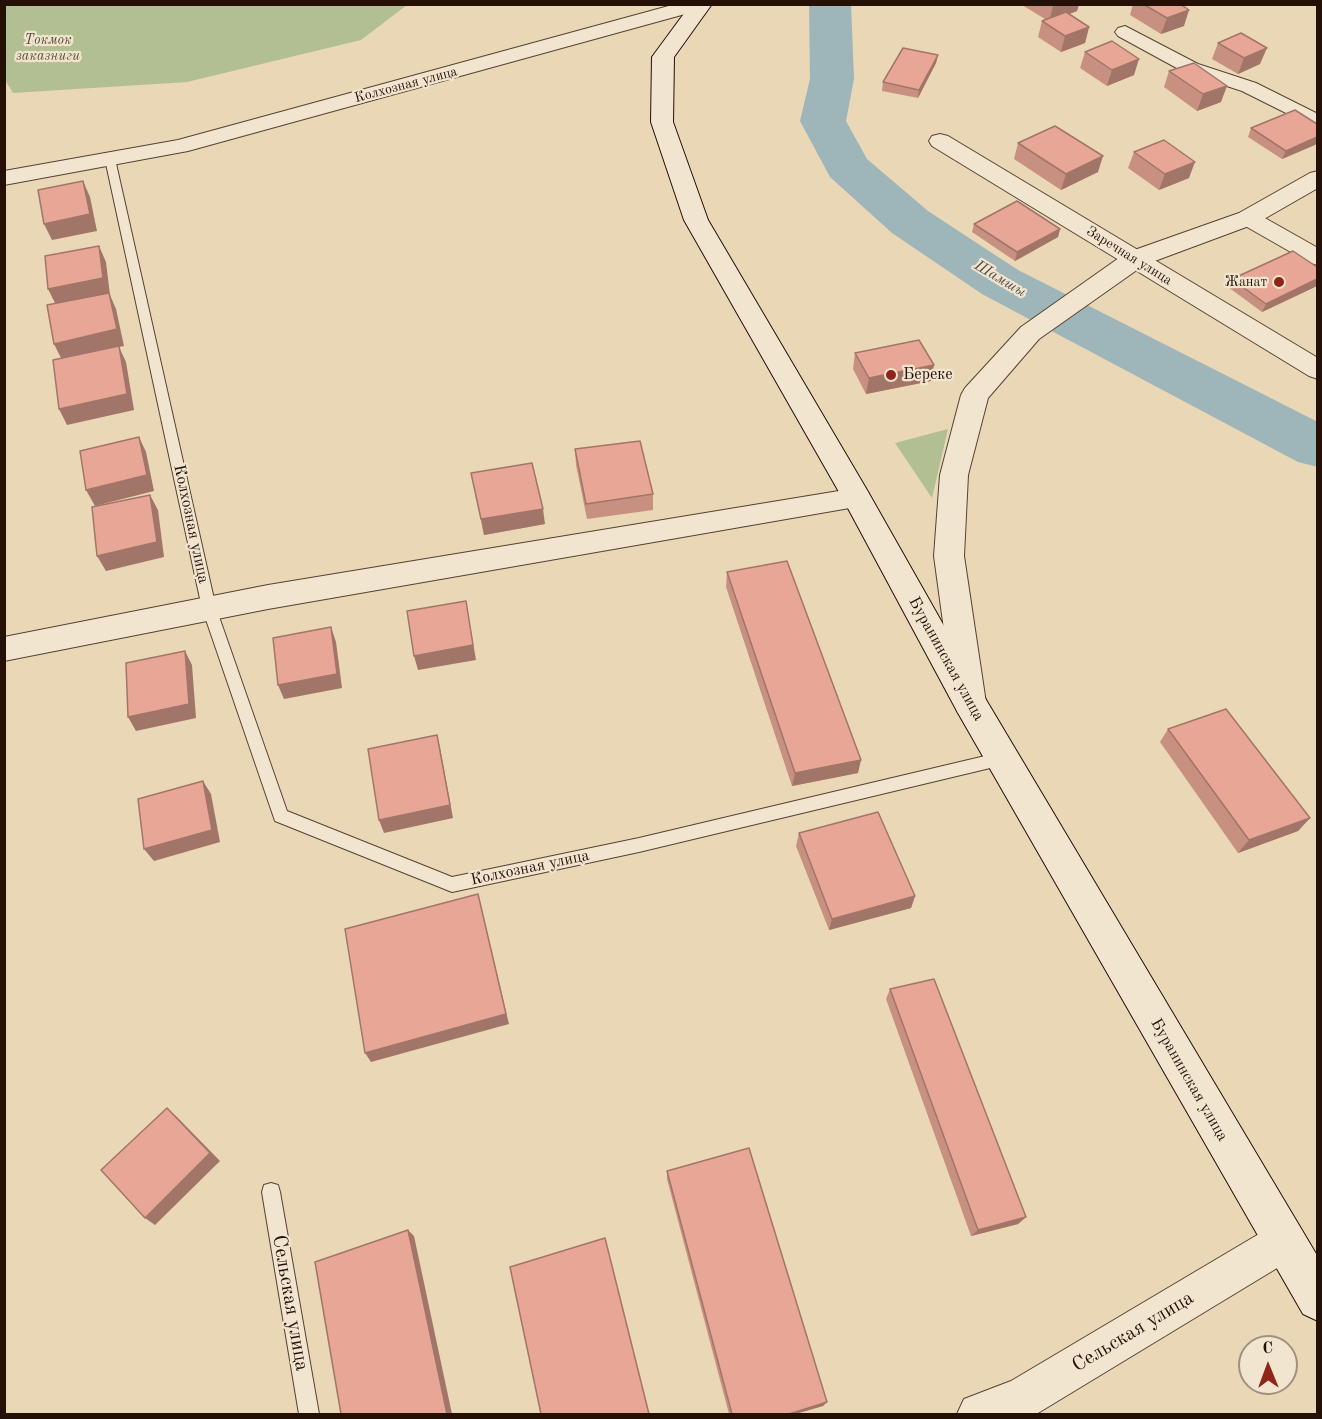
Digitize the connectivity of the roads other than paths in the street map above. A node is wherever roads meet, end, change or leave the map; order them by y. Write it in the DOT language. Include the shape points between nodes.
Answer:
graph roads {
  1 [pos="701,4"];
  2 [pos="1125,32"];
  3 [pos="1317,123"];
  4 [pos="940,141"];
  5 [pos="110,159"];
  6 [pos="4,178"];
  7 [pos="1317,178"];
  8 [pos="1248,218"];
  9 [pos="1317,258"];
  10 [pos="1135,259"];
  11 [pos="1317,370"];
  12 [pos="857,498"];
  13 [pos="209,608"];
  14 [pos="4,649"];
  15 [pos="970,704"];
  16 [pos="1002,759"];
  17 [pos="271,1192"];
  18 [pos="1283,1242"];
  19 [pos="1317,1299"];
  20 [pos="1027,1406"];
  21 [pos="309,1414"];
  22 [pos="979,1414"];
  1 -- 5 [label="street, Колхозная улица" via="180,146"];
  1 -- 12 [label="main road, Буранинская улица" via="663,57 662,122 696,220"];
  2 -- 3 [label="street" via="1191,68 1249,87"];
  4 -- 10 [label="street, Заречная улица"];
  5 -- 6 [label="street, Колхозная улица"];
  5 -- 13 [label="lane, Колхозная улица"];
  7 -- 8 [label="main road"];
  8 -- 9 [label="street"];
  8 -- 10 [label="main road"];
  10 -- 11 [label="street, Заречная улица"];
  10 -- 15 [label="main road" via="1030,333 975,395 954,474 949,556"];
  12 -- 13 [label="street"];
  12 -- 15 [label="main road, Буранинская улица"];
  13 -- 14 [label="street"];
  13 -- 16 [label="lane, Колхозная улица" via="281,816 452,885"];
  15 -- 16 [label="main road, Буранинская улица"];
  16 -- 18 [label="main road, Буранинская улица"];
  17 -- 21 [label="lane, Сельская улица"];
  18 -- 19 [label="main road, Буранинская улица"];
  18 -- 20 [label="street, Сельская улица"];
  20 -- 22 [label="street, Сельская улица"];
}
